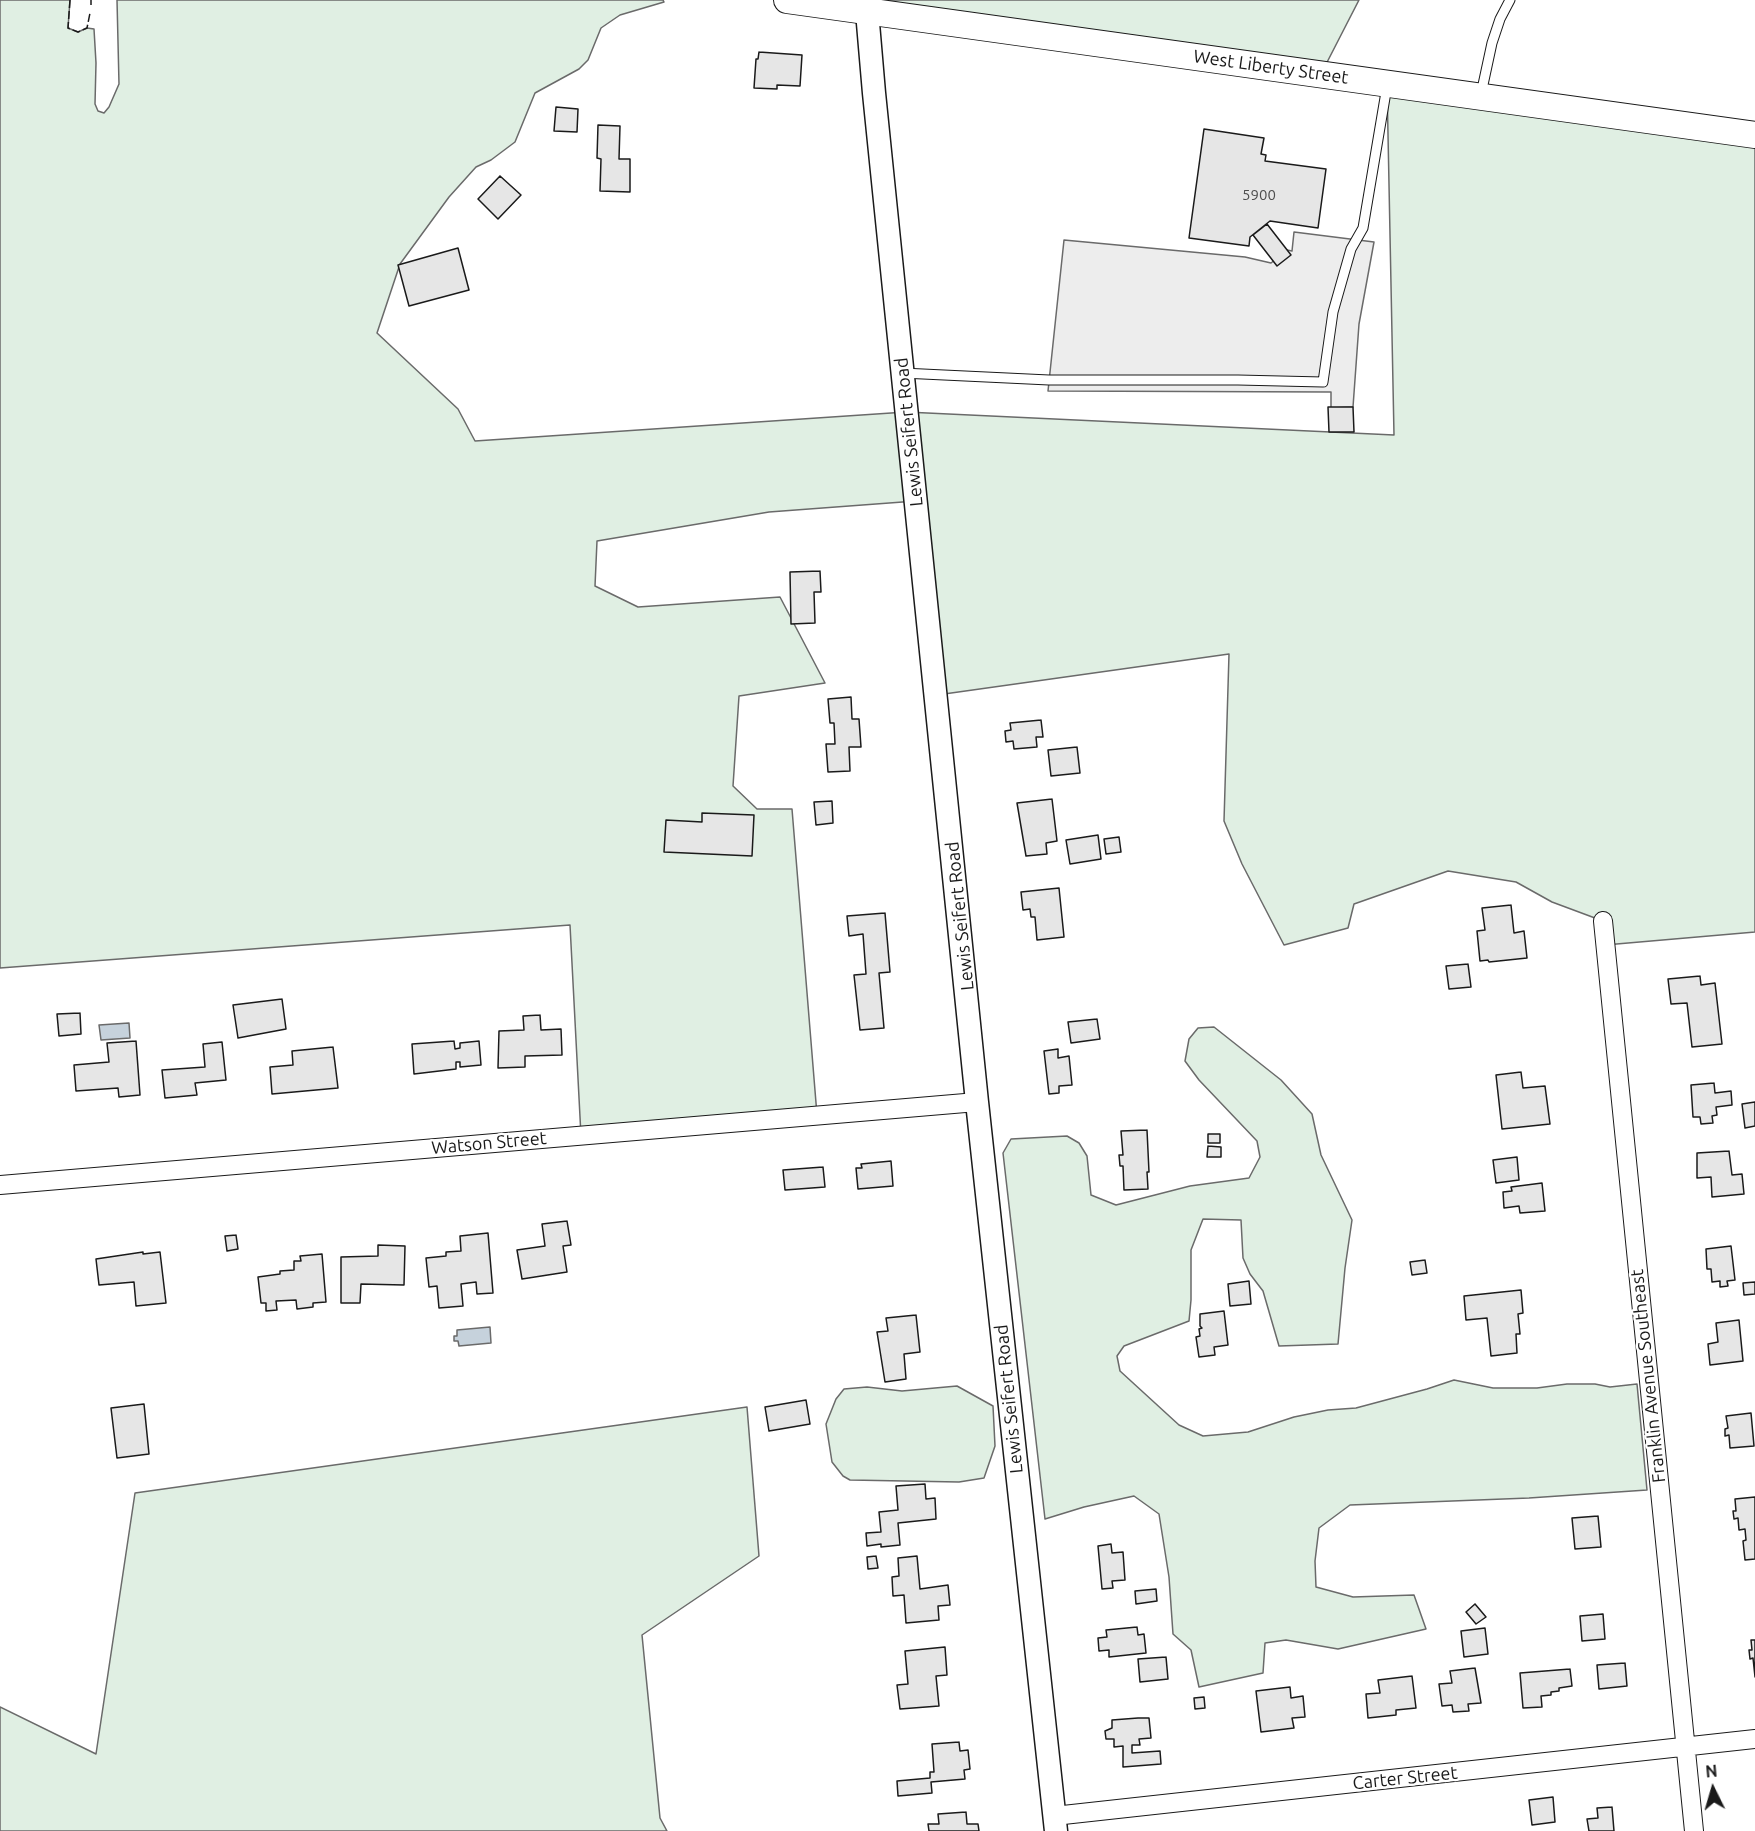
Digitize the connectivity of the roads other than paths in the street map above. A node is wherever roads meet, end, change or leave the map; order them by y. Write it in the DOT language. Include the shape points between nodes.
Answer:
graph roads {
  1 [pos="787,0"];
  2 [pos="1510,0"];
  3 [pos="867,6"];
  4 [pos="1387,84"];
  5 [pos="1480,97"];
  6 [pos="1755,135"];
  7 [pos="902,373"];
  8 [pos="1603,921"];
  9 [pos="977,1101"];
  10 [pos="0,1185"];
  11 [pos="1755,1739"];
  12 [pos="1685,1747"];
  13 [pos="1055,1824"];
  14 [pos="1694,1831"];
  1 -- 3 [label="main road, West Liberty Street"];
  2 -- 5 [label="lane" via="1492,44"];
  3 -- 4 [label="main road, West Liberty Street"];
  3 -- 7 [label="street, Lewis Seifert Road"];
  4 -- 5 [label="main road, West Liberty Street"];
  4 -- 7 [label="lane" via="1364,228 1352,249 1336,302 1323,382 1049,380"];
  5 -- 6 [label="main road, West Liberty Street"];
  7 -- 9 [label="street, Lewis Seifert Road"];
  8 -- 12 [label="street, Franklin Avenue Southeast"];
  9 -- 10 [label="street, Watson Street"];
  9 -- 13 [label="street, Lewis Seifert Road"];
  11 -- 12 [label="street, Carter Street"];
  12 -- 13 [label="street, Carter Street"];
  12 -- 14 [label="street, Franklin Avenue Southeast"];
}
